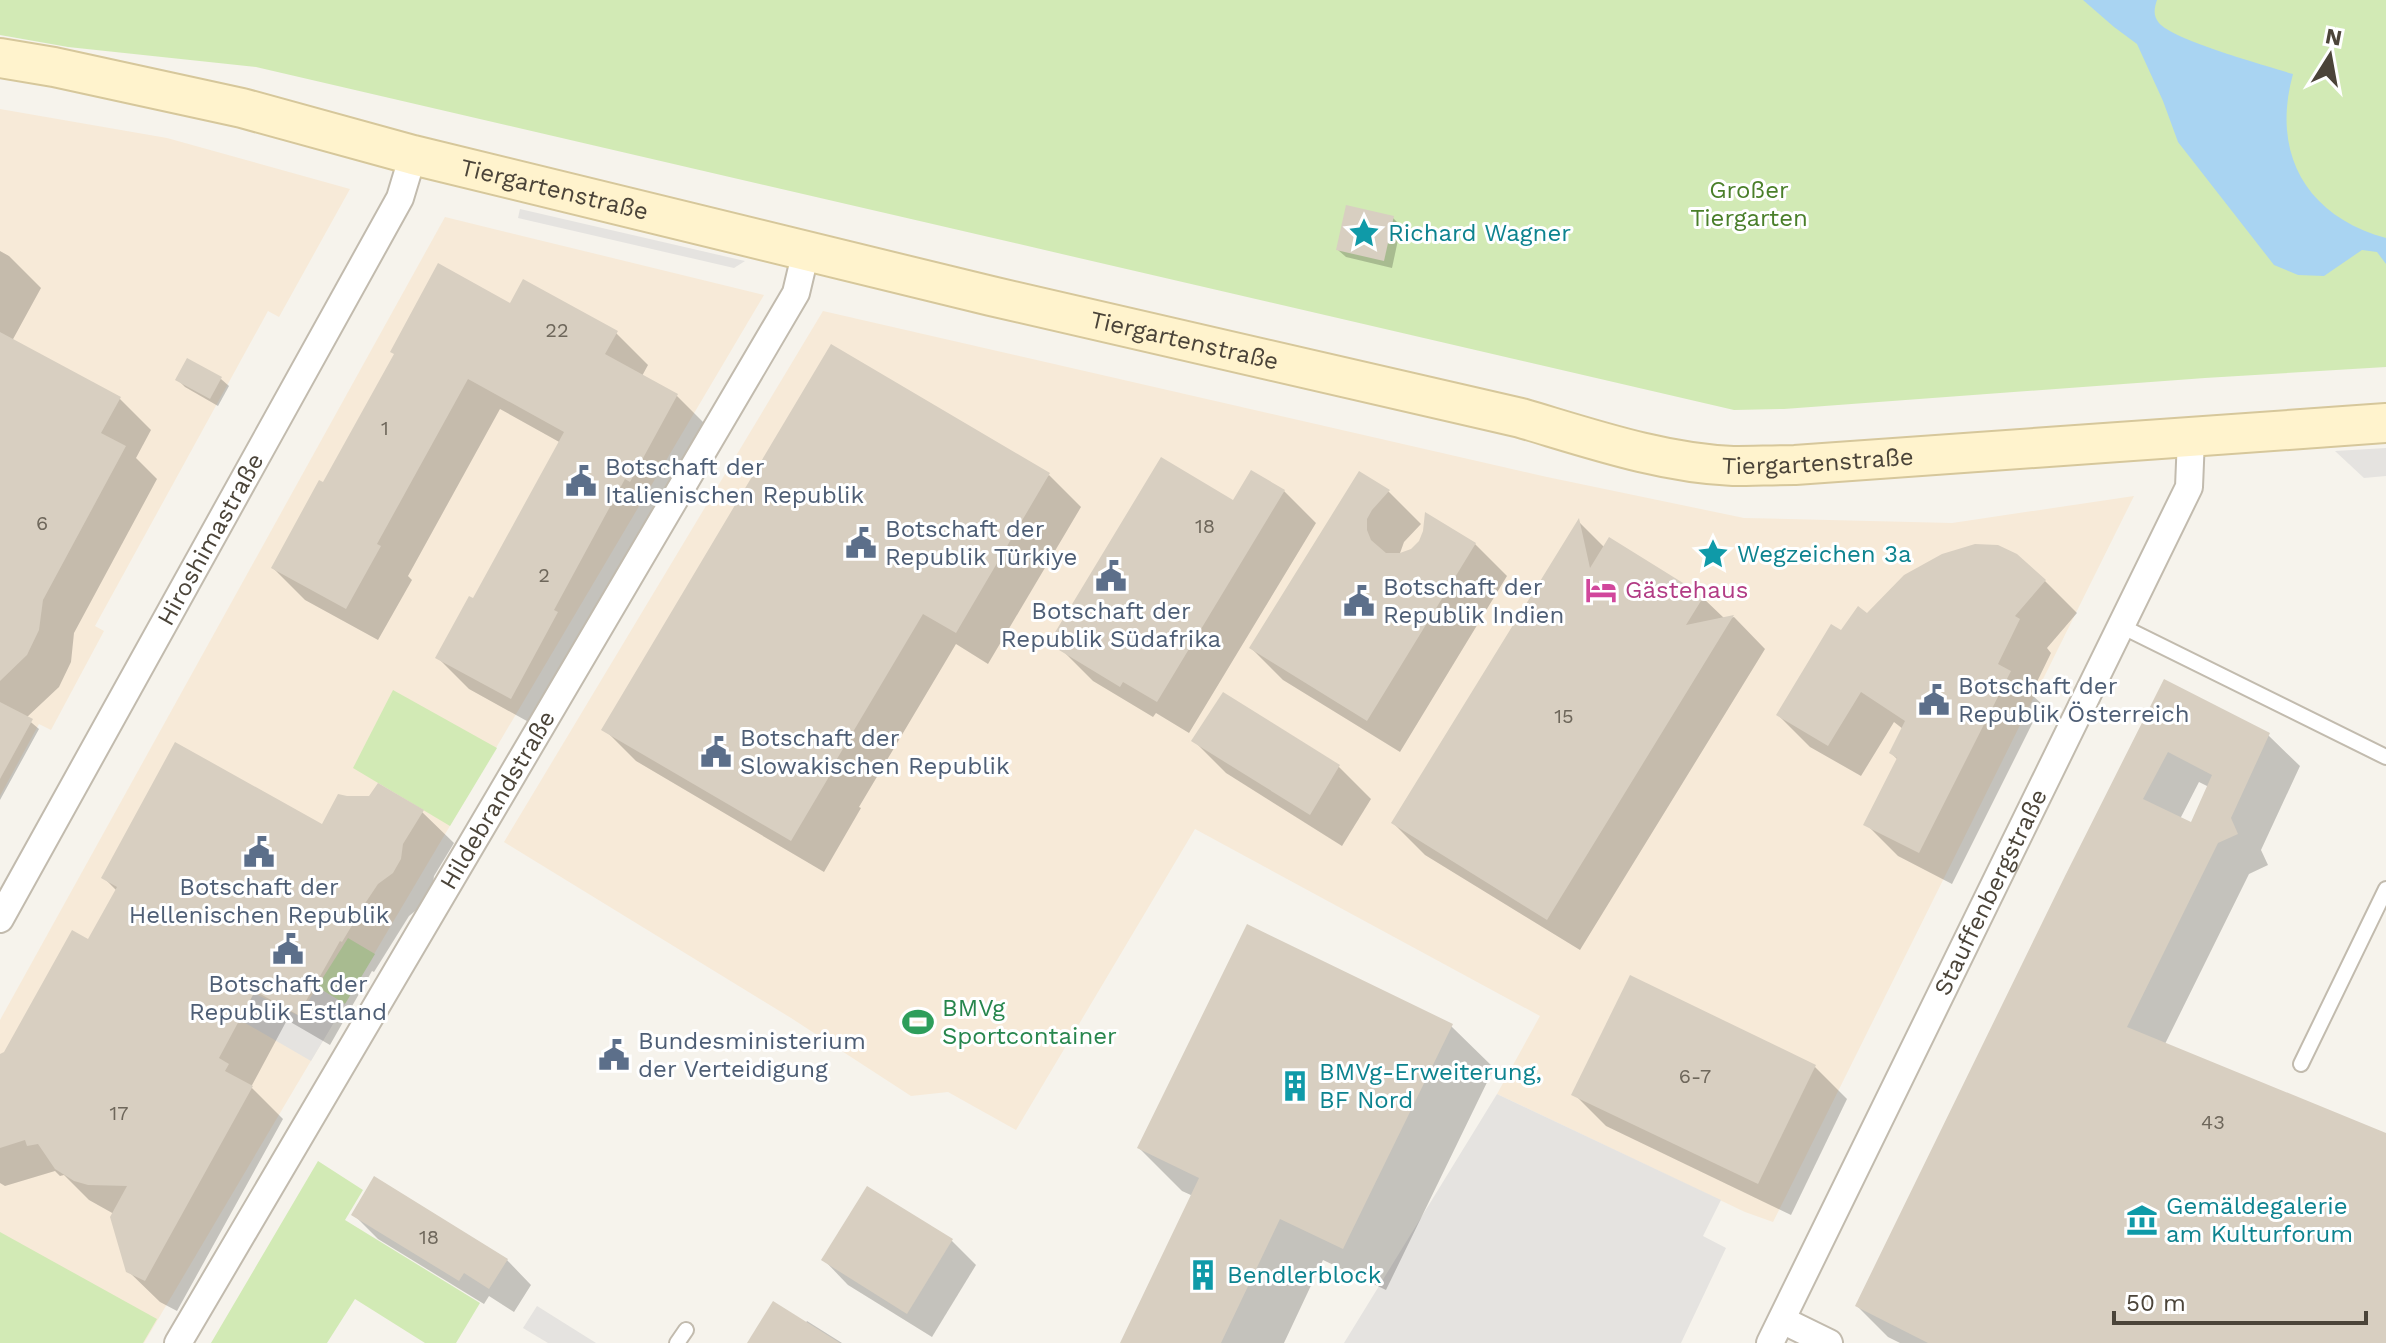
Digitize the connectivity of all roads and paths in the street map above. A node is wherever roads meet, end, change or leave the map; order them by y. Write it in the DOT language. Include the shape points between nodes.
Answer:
graph roads {
  1 [pos="0,58"];
  2 [pos="413,155"];
  3 [pos="806,251"];
  4 [pos="2386,423"];
  5 [pos="2191,438"];
  6 [pos="2121,626"];
  7 [pos="2386,757"];
  8 [pos="2386,889"];
  9 [pos="0,919"];
  10 [pos="2301,1064"];
  11 [pos="686,1330"];
  12 [pos="1776,1331"];
  13 [pos="178,1343"];
  14 [pos="677,1343"];
  15 [pos="1829,1343"];
  1 -- 2 [label="main road, Tiergartenstraße" via="242,108"];
  2 -- 3 [label="main road, Tiergartenstraße"];
  2 -- 9 [label="street, Hiroshimastraße" via="400,198"];
  3 -- 5 [label="main road, Tiergartenstraße" via="1671,458 1731,466 1795,465"];
  3 -- 13 [label="street, Hildebrandstraße" via="796,293"];
  4 -- 5 [label="main road, Tiergartenstraße"];
  5 -- 6 [label="street, Stauffenbergstraße" via="2189,487"];
  6 -- 7 [label="lane"];
  6 -- 12 [label="street, Stauffenbergstraße"];
  8 -- 10 [label="lane"];
  11 -- 14 [label="lane"];
  12 -- 15 [label="street"];
}
